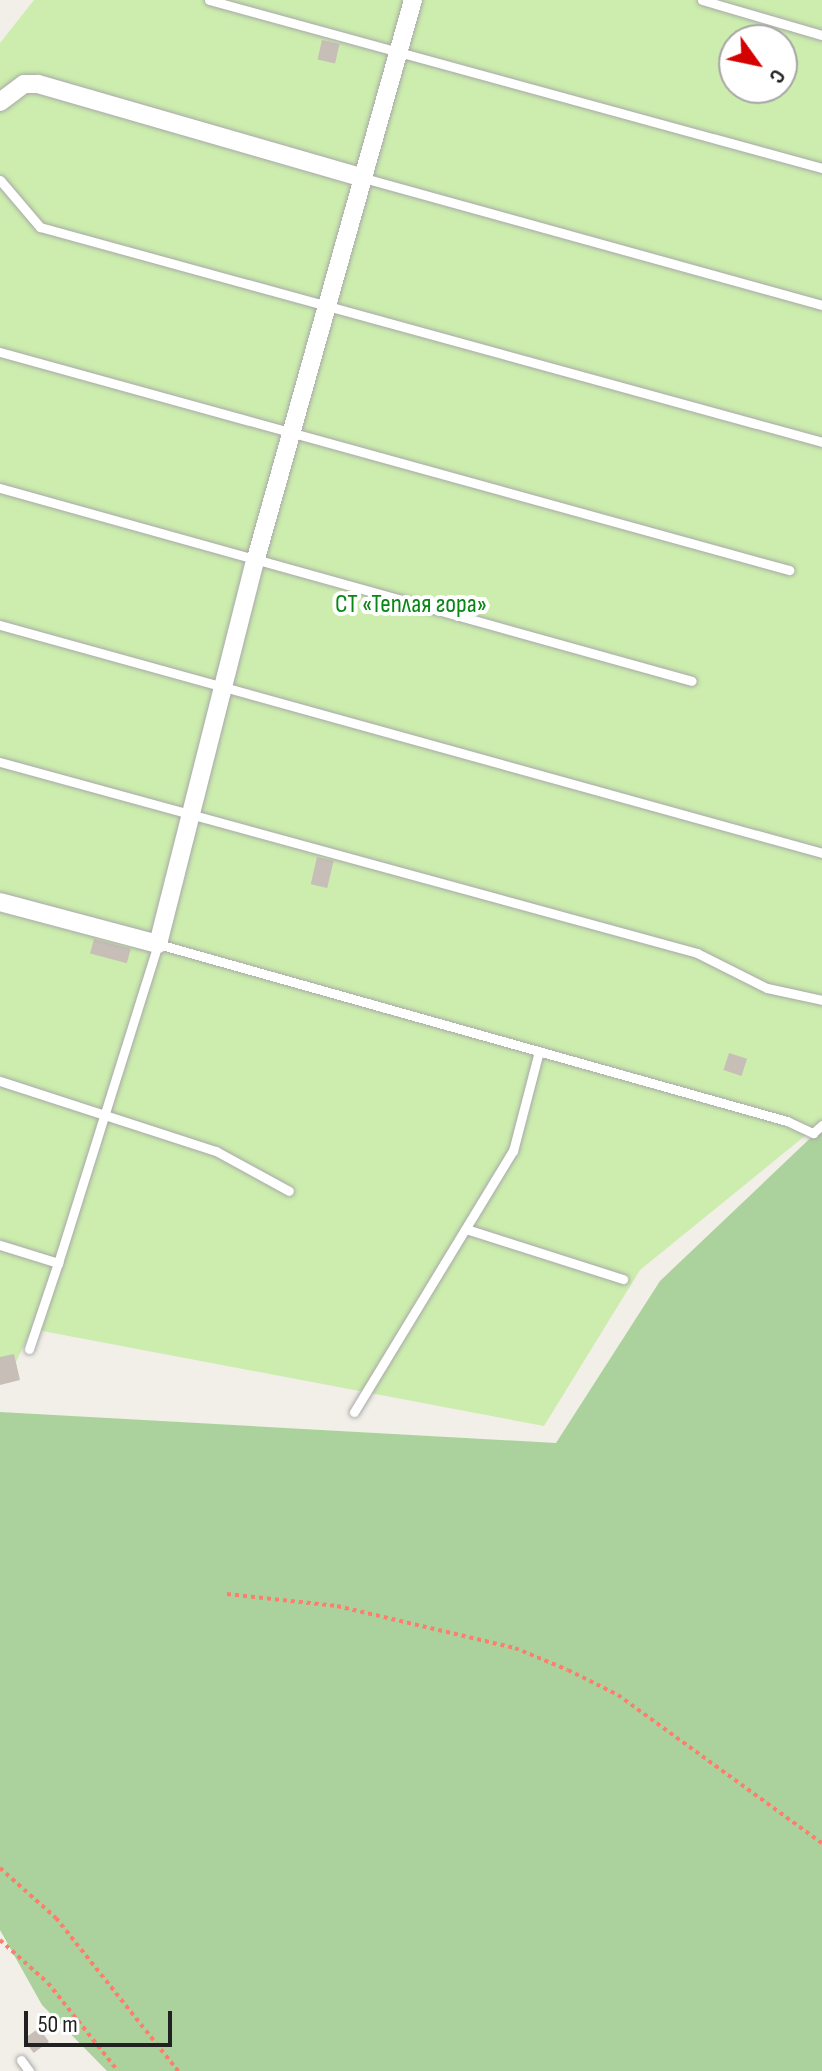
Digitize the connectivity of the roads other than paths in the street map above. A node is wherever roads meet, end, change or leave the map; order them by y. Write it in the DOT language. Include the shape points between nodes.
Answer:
graph roads {
  1 [pos="209,0"];
  2 [pos="413,0"];
  3 [pos="702,0"];
  4 [pos="822,35"];
  5 [pos="399,51"];
  6 [pos="0,102"];
  7 [pos="822,168"];
  8 [pos="364,178"];
  9 [pos="0,180"];
  10 [pos="822,305"];
  11 [pos="329,307"];
  12 [pos="0,352"];
  13 [pos="292,433"];
  14 [pos="822,442"];
  15 [pos="0,488"];
  16 [pos="255,562"];
  17 [pos="789,570"];
  18 [pos="0,625"];
  19 [pos="692,681"];
  20 [pos="224,685"];
  21 [pos="0,762"];
  22 [pos="191,815"];
  23 [pos="822,853"];
  24 [pos="0,902"];
  25 [pos="158,944"];
  26 [pos="822,1000"];
  27 [pos="539,1051"];
  28 [pos="0,1081"];
  29 [pos="107,1113"];
  30 [pos="822,1125"];
  31 [pos="289,1191"];
  32 [pos="466,1229"];
  33 [pos="0,1245"];
  34 [pos="58,1263"];
  35 [pos="623,1279"];
  36 [pos="29,1349"];
  37 [pos="354,1412"];
  38 [pos="21,2060"];
  39 [pos="29,2071"];
  1 -- 5 [label="lane"];
  2 -- 5 [label="street"];
  3 -- 4 [label="lane"];
  5 -- 7 [label="lane"];
  5 -- 8 [label="street"];
  6 -- 8 [label="street" via="24,84 38,84"];
  8 -- 10 [label="lane"];
  8 -- 11 [label="street"];
  9 -- 11 [label="lane" via="40,227"];
  11 -- 13 [label="street"];
  11 -- 14 [label="lane"];
  12 -- 13 [label="lane"];
  13 -- 16 [label="street"];
  13 -- 17 [label="lane"];
  15 -- 16 [label="lane"];
  16 -- 19 [label="lane"];
  16 -- 20 [label="street"];
  18 -- 20 [label="lane"];
  20 -- 22 [label="street"];
  20 -- 23 [label="lane"];
  21 -- 22 [label="lane"];
  22 -- 25 [label="street"];
  22 -- 26 [label="lane" via="697,953 767,988"];
  24 -- 25 [label="street"];
  25 -- 27 [label="lane"];
  25 -- 29 [label="lane"];
  27 -- 30 [label="lane" via="787,1121 813,1133"];
  27 -- 32 [label="lane" via="513,1151"];
  28 -- 29 [label="lane"];
  29 -- 31 [label="lane" via="216,1151"];
  29 -- 34 [label="lane"];
  32 -- 35 [label="lane"];
  32 -- 37 [label="lane"];
  33 -- 34 [label="lane"];
  34 -- 36 [label="lane"];
  38 -- 39 [label="lane"];
}
